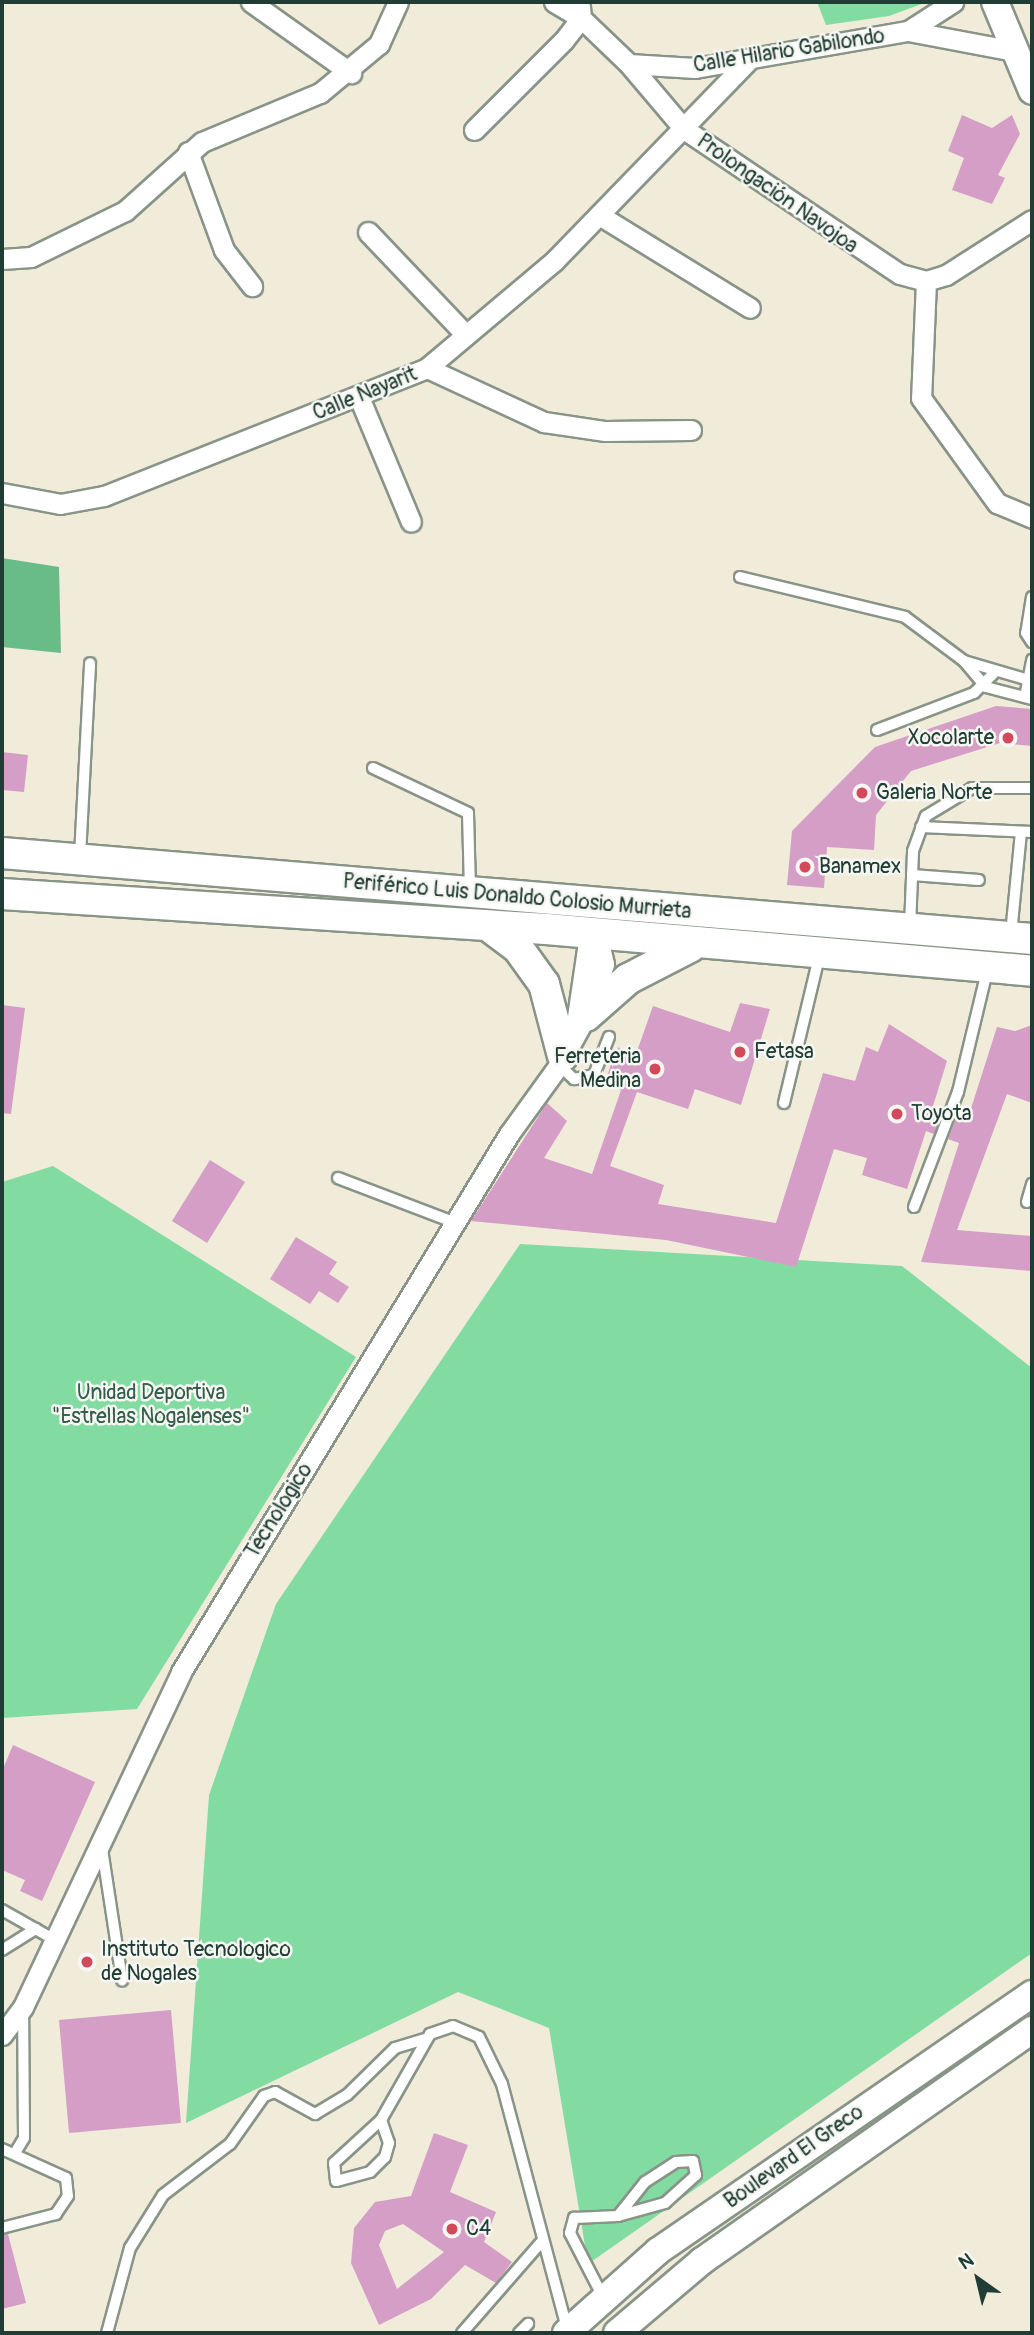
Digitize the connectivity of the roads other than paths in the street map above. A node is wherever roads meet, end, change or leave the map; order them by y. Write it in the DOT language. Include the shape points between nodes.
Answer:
graph roads {
  1 [pos="251,2"];
  2 [pos="398,2"];
  3 [pos="554,2"];
  4 [pos="953,2"];
  5 [pos="995,2"];
  6 [pos="580,10"];
  7 [pos="908,31"];
  8 [pos="1015,51"];
  9 [pos="747,62"];
  10 [pos="629,64"];
  11 [pos="351,73"];
  12 [pos="1032,91"];
  13 [pos="684,129"];
  14 [pos="474,130"];
  15 [pos="188,152"];
  16 [pos="599,215"];
  17 [pos="1032,220"];
  18 [pos="368,232"];
  19 [pos="2,259"];
  20 [pos="926,281"];
  21 [pos="252,286"];
  22 [pos="750,308"];
  23 [pos="466,335"];
  24 [pos="427,368"];
  25 [pos="359,397"];
  26 [pos="691,430"];
  27 [pos="2,493"];
  28 [pos="1032,518"];
  29 [pos="411,522"];
  30 [pos="740,577"];
  31 [pos="1032,597"];
  32 [pos="1032,642"];
  33 [pos="1032,660"];
  34 [pos="964,661"];
  35 [pos="90,663"];
  36 [pos="994,673"];
  37 [pos="1031,681"];
  38 [pos="986,687"];
  39 [pos="1029,698"];
  40 [pos="877,730"];
  41 [pos="373,768"];
  42 [pos="1032,788"];
  43 [pos="921,827"];
  44 [pos="1027,832"];
  45 [pos="2,853"];
  46 [pos="80,856"];
  47 [pos="912,875"];
  48 [pos="979,880"];
  49 [pos="470,890"];
  50 [pos="502,892"];
  51 [pos="2,894"];
  52 [pos="712,913"];
  53 [pos="490,927"];
  54 [pos="910,928"];
  55 [pos="598,937"];
  56 [pos="822,938"];
  57 [pos="693,946"];
  58 [pos="1013,956"];
  59 [pos="609,1037"];
  60 [pos="570,1043"];
  61 [pos="784,1102"];
  62 [pos="338,1178"];
  63 [pos="1032,1184"];
  64 [pos="1027,1202"];
  65 [pos="914,1207"];
  66 [pos="456,1223"];
  67 [pos="100,1843"];
  68 [pos="2,1910"];
  69 [pos="36,1929"];
  70 [pos="55,1940"];
  71 [pos="2,1950"];
  72 [pos="122,1980"];
  73 [pos="1032,1994"];
  74 [pos="23,2007"];
  75 [pos="1032,2030"];
  76 [pos="2,2035"];
  77 [pos="425,2039"];
  78 [pos="381,2120"];
  79 [pos="2,2149"];
  80 [pos="15,2154"];
  81 [pos="618,2216"];
  82 [pos="2,2228"];
  83 [pos="543,2240"];
  84 [pos="603,2297"];
  85 [pos="528,2324"];
  86 [pos="107,2333"];
  87 [pos="462,2333"];
  88 [pos="519,2333"];
  89 [pos="567,2333"];
  90 [pos="617,2333"];
  1 -- 11 [label="street"];
  2 -- 11 [label="street" via="379,44"];
  3 -- 6 [label="street, Prolongación Navojoa"];
  4 -- 7 [label="street, Calle Hilario Gabilondo"];
  5 -- 8 [label="main road"];
  6 -- 10 [label="street, Prolongación Navojoa"];
  6 -- 14 [label="street"];
  7 -- 8 [label="street, Calle Hilario Gabilondo"];
  7 -- 9 [label="street, Calle Hilario Gabilondo"];
  8 -- 12 [label="main road"];
  9 -- 10 [label="street, Calle Hilario Gabilondo" via="695,68"];
  9 -- 13 [label="street, Calle Nayarit"];
  10 -- 13 [label="street, Prolongación Navojoa"];
  11 -- 15 [label="street"];
  13 -- 16 [label="street, Calle Nayarit"];
  13 -- 20 [label="street, Prolongación Navojoa" via="869,259"];
  15 -- 19 [label="street" via="125,211 32,257"];
  15 -- 21 [label="street" via="224,250"];
  16 -- 22 [label="street"];
  16 -- 23 [label="street, Calle Nayarit"];
  17 -- 20 [label="street"];
  18 -- 23 [label="street"];
  20 -- 28 [label="street" via="921,398 997,503"];
  23 -- 24 [label="street, Calle Nayarit"];
  24 -- 25 [label="street, Calle Nayarit"];
  24 -- 26 [label="street" via="544,422 605,431"];
  25 -- 27 [label="street, Calle Nayarit" via="104,496 60,504"];
  25 -- 29 [label="street"];
  30 -- 34 [label="lane" via="905,617"];
  31 -- 32 [label="lane" via="1026,633"];
  33 -- 37 [label="lane"];
  34 -- 36 [label="lane"];
  34 -- 38 [label="lane"];
  35 -- 46 [label="lane"];
  36 -- 37 [label="lane"];
  36 -- 38 [label="lane"];
  37 -- 39 [label="lane"];
  38 -- 39 [label="lane"];
  38 -- 40 [label="lane"];
  41 -- 49 [label="lane" via="468,813"];
  42 -- 43 [label="lane" via="972,788 936,806"];
  43 -- 44 [label="lane"];
  43 -- 47 [label="lane"];
  44 -- 58 [label="lane"];
  45 -- 46 [label="main road, Periférico Luis Donaldo Colosio Murrieta"];
  46 -- 49 [label="main road, Periférico Luis Donaldo Colosio Murrieta"];
  47 -- 48 [label="lane"];
  47 -- 54 [label="lane"];
  49 -- 50 [label="main road, Periférico Luis Donaldo Colosio Murrieta"];
  50 -- 52 [label="main road, Periférico Luis Donaldo Colosio Murrieta"];
  50 -- 55 [label="main road"];
  51 -- 53 [label="main road, Periférico Luis Donaldo Colosio Murrieta"];
  52 -- 55 [label="main road" via="689,926 631,927"];
  52 -- 56 [label="main road, Periférico Luis Donaldo Colosio Murrieta"];
  53 -- 55 [label="main road, Periférico Luis Donaldo Colosio Murrieta"];
  53 -- 60 [label="main road" via="518,948 544,984"];
  54 -- 56 [label="main road, Periférico Luis Donaldo Colosio Murrieta"];
  54 -- 58 [label="main road, Periférico Luis Donaldo Colosio Murrieta"];
  55 -- 57 [label="main road, Periférico Luis Donaldo Colosio Murrieta"];
  55 -- 60 [label="street, Tecnologico" via="587,949"];
  56 -- 57 [label="main road, Periférico Luis Donaldo Colosio Murrieta"];
  56 -- 58 [label="main road, Periférico Luis Donaldo Colosio Murrieta"];
  56 -- 61 [label="lane"];
  57 -- 60 [label="main road" via="628,979"];
  58 -- 65 [label="lane"];
  59 -- 60 [label="lane" via="594,1075 574,1079"];
  60 -- 66 [label="street, Tecnologico"];
  62 -- 66 [label="lane"];
  63 -- 64 [label="lane"];
  66 -- 67 [label="street, Tecnologico" via="181,1672"];
  67 -- 70 [label="street, Tecnologico"];
  67 -- 72 [label="lane"];
  68 -- 69 [label="lane"];
  69 -- 70 [label="lane"];
  69 -- 71 [label="lane"];
  70 -- 74 [label="street, Tecnologico"];
  73 -- 84 [label="main road, Boulevard El Greco" via="658,2251"];
  74 -- 76 [label="street, Tecnologico"];
  74 -- 80 [label="lane, Tecnologico" via="24,2138"];
  75 -- 90 [label="main road, Boulevard El Greco" via="702,2261"];
  77 -- 78 [label="lane"];
  77 -- 83 [label="lane" via="453,2026 479,2037 491,2056"];
  77 -- 86 [label="lane" via="396,2049 322,2112 306,2114 275,2092 264,2096 230,2144 163,2194 130,2248"];
  78 -- 78 [label="lane" via="334,2163 336,2181 369,2172 385,2157 389,2143"];
  79 -- 80 [label="lane"];
  80 -- 82 [label="lane" via="66,2178 68,2196 56,2214"];
  81 -- 81 [label="lane" via="645,2182 676,2162 693,2161 696,2175 665,2203"];
  81 -- 84 [label="lane" via="586,2213 570,2225"];
  83 -- 87 [label="lane"];
  83 -- 89 [label="lane"];
  84 -- 89 [label="main road, Boulevard El Greco"];
  85 -- 88 [label="lane"];
}
